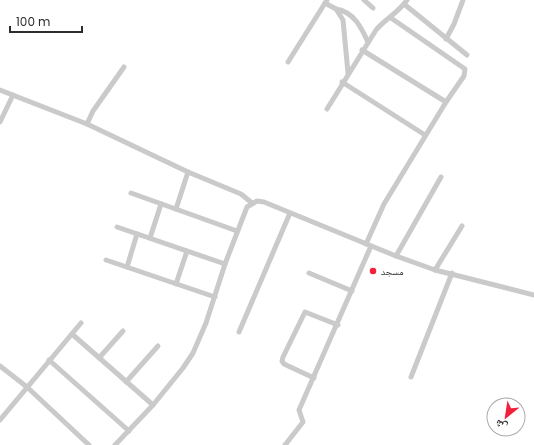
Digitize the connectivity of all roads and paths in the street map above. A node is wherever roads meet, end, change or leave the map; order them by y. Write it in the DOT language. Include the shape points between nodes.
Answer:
graph roads {
  1 [pos="364,0"];
  2 [pos="463,0"];
  3 [pos="326,2"];
  4 [pos="406,2"];
  5 [pos="373,8"];
  6 [pos="336,9"];
  7 [pos="391,18"];
  8 [pos="446,39"];
  9 [pos="368,42"];
  10 [pos="362,50"];
  11 [pos="467,55"];
  12 [pos="288,62"];
  13 [pos="124,67"];
  14 [pos="348,73"];
  15 [pos="342,82"];
  16 [pos="0,90"];
  17 [pos="12,95"];
  18 [pos="446,102"];
  19 [pos="327,110"];
  20 [pos="0,122"];
  21 [pos="87,124"];
  22 [pos="425,135"];
  23 [pos="188,172"];
  24 [pos="441,177"];
  25 [pos="131,193"];
  26 [pos="252,203"];
  27 [pos="161,204"];
  28 [pos="176,209"];
  29 [pos="290,213"];
  30 [pos="462,226"];
  31 [pos="118,227"];
  32 [pos="237,231"];
  33 [pos="138,234"];
  34 [pos="150,238"];
  35 [pos="368,245"];
  36 [pos="187,251"];
  37 [pos="396,256"];
  38 [pos="106,260"];
  39 [pos="225,264"];
  40 [pos="127,267"];
  41 [pos="435,270"];
  42 [pos="309,273"];
  43 [pos="452,273"];
  44 [pos="176,284"];
  45 [pos="352,291"];
  46 [pos="534,295"];
  47 [pos="215,297"];
  48 [pos="81,323"];
  49 [pos="338,326"];
  50 [pos="123,331"];
  51 [pos="240,332"];
  52 [pos="72,334"];
  53 [pos="158,346"];
  54 [pos="99,358"];
  55 [pos="49,360"];
  56 [pos="0,366"];
  57 [pos="411,377"];
  58 [pos="314,378"];
  59 [pos="126,382"];
  60 [pos="27,386"];
  61 [pos="153,405"];
  62 [pos="0,420"];
  63 [pos="129,431"];
  64 [pos="89,445"];
  65 [pos="115,445"];
  66 [pos="285,445"];
  1 -- 5 [label="street"];
  2 -- 8 [label="street"];
  3 -- 6 [label="street"];
  3 -- 12 [label="street"];
  4 -- 7 [label="street"];
  4 -- 8 [label="street"];
  6 -- 9 [label="street" via="353,17"];
  6 -- 14 [label="street" via="343,20"];
  7 -- 9 [label="street" via="382,22"];
  7 -- 18 [label="street" via="465,69 464,76"];
  8 -- 11 [label="street"];
  9 -- 10 [label="street"];
  10 -- 14 [label="street"];
  10 -- 18 [label="street"];
  13 -- 21 [label="street" via="93,111"];
  14 -- 15 [label="street"];
  15 -- 19 [label="street"];
  15 -- 22 [label="street"];
  16 -- 17 [label="street"];
  17 -- 20 [label="street"];
  17 -- 21 [label="street"];
  18 -- 22 [label="street"];
  21 -- 23 [label="street"];
  22 -- 35 [label="street" via="384,204"];
  23 -- 26 [label="street" via="241,194"];
  23 -- 28 [label="street"];
  24 -- 37 [label="street"];
  25 -- 27 [label="street"];
  26 -- 29 [label="street" via="264,202"];
  26 -- 32 [label="street" via="246,207"];
  27 -- 28 [label="street"];
  27 -- 34 [label="street"];
  28 -- 32 [label="street"];
  29 -- 35 [label="street"];
  29 -- 51 [label="street"];
  30 -- 41 [label="street"];
  31 -- 33 [label="street"];
  32 -- 39 [label="street"];
  33 -- 34 [label="street"];
  33 -- 40 [label="street"];
  34 -- 36 [label="street"];
  35 -- 37 [label="street"];
  35 -- 45 [label="street"];
  36 -- 39 [label="street"];
  36 -- 44 [label="street"];
  37 -- 41 [label="street"];
  38 -- 40 [label="street"];
  39 -- 47 [label="street"];
  40 -- 44 [label="street"];
  41 -- 43 [label="street"];
  42 -- 45 [label="street"];
  43 -- 46 [label="street"];
  43 -- 57 [label="street"];
  44 -- 47 [label="street"];
  45 -- 49 [label="street"];
  47 -- 61 [label="street" via="193,353"];
  48 -- 52 [label="street"];
  49 -- 58 [label="street"];
  49 -- 58 [label="street" via="305,312 282,361"];
  50 -- 54 [label="street"];
  52 -- 54 [label="street"];
  52 -- 55 [label="street"];
  53 -- 59 [label="street"];
  54 -- 59 [label="street"];
  55 -- 60 [label="street"];
  55 -- 63 [label="street"];
  56 -- 60 [label="street"];
  58 -- 66 [label="street" via="299,410 303,422"];
  59 -- 61 [label="street"];
  60 -- 62 [label="street"];
  60 -- 64 [label="street"];
  61 -- 63 [label="street"];
  63 -- 65 [label="street"];
}
